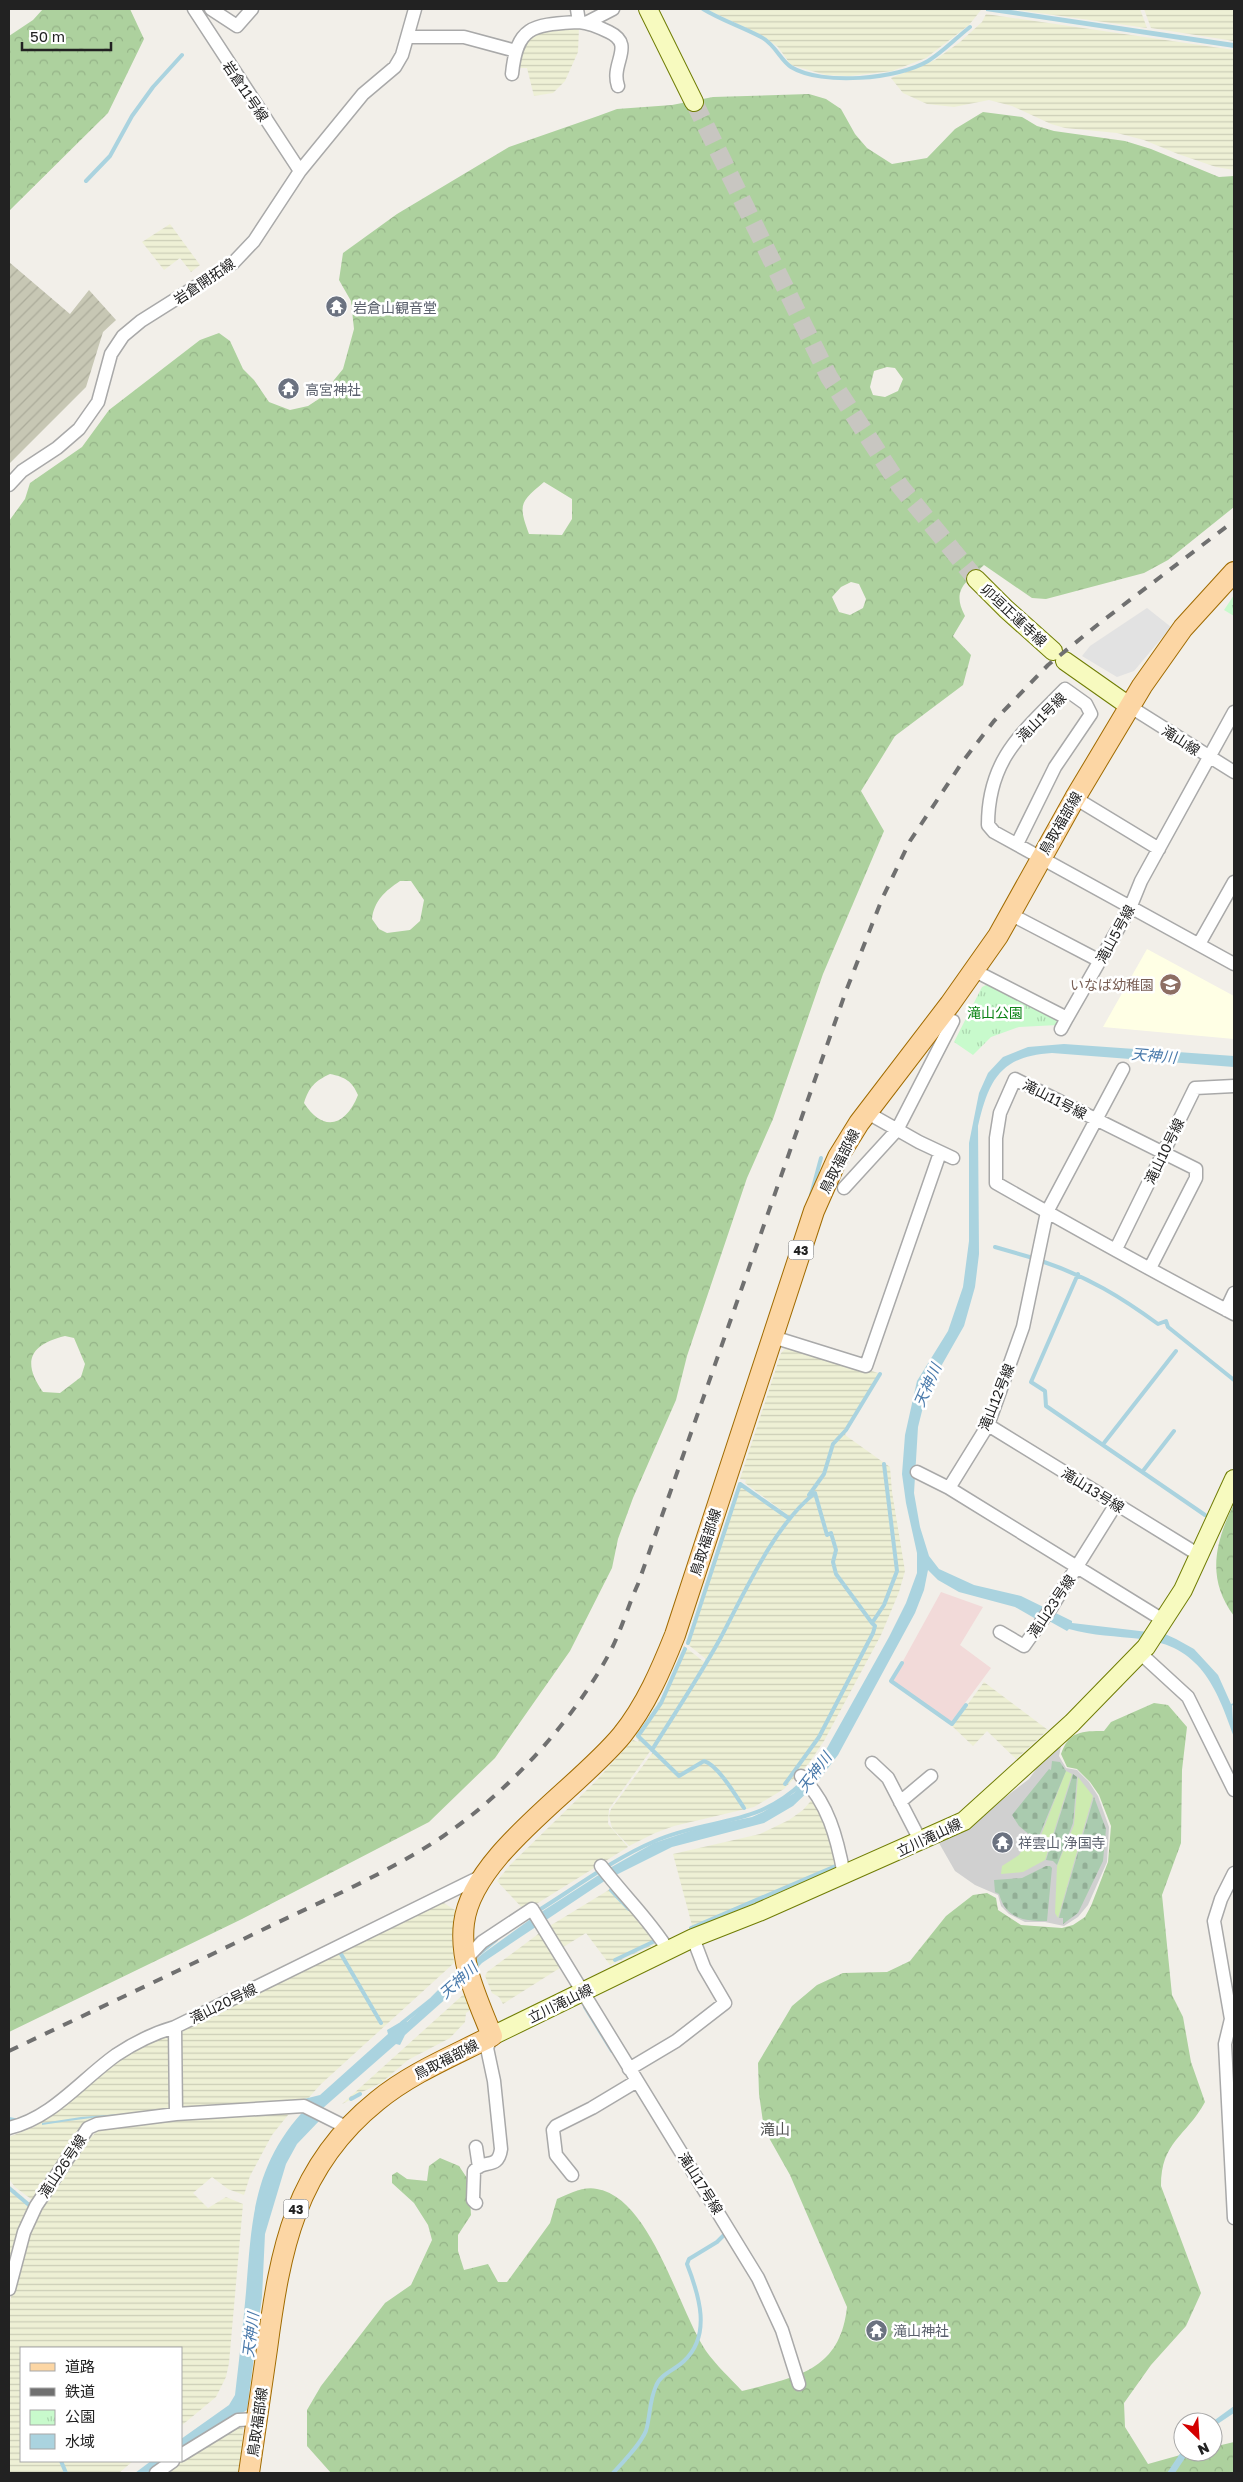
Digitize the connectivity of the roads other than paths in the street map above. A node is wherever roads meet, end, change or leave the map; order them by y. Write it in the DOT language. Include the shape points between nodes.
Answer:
graph roads {
  1 [pos="194,9"];
  2 [pos="211,9"];
  3 [pos="252,9"];
  4 [pos="415,9"];
  5 [pos="613,9"];
  6 [pos="648,9"];
  7 [pos="581,18"];
  8 [pos="408,36"];
  9 [pos="516,51"];
  10 [pos="512,74"];
  11 [pos="618,86"];
  12 [pos="694,102"];
  13 [pos="300,171"];
  14 [pos="9,485"];
  15 [pos="1234,572"];
  16 [pos="976,579"];
  17 [pos="1081,673"];
  18 [pos="1065,689"];
  19 [pos="1129,706"];
  20 [pos="1234,712"];
  21 [pos="1210,758"];
  22 [pos="1234,772"];
  23 [pos="1075,798"];
  24 [pos="1017,844"];
  25 [pos="1159,849"];
  26 [pos="1040,858"];
  27 [pos="1234,882"];
  28 [pos="1130,908"];
  29 [pos="1010,914"];
  30 [pos="1199,944"];
  31 [pos="1100,960"];
  32 [pos="1234,964"];
  33 [pos="975,971"];
  34 [pos="953,1021"];
  35 [pos="1123,1069"];
  36 [pos="1234,1086"];
  37 [pos="866,1112"];
  38 [pos="1094,1120"];
  39 [pos="897,1130"];
  40 [pos="940,1153"];
  41 [pos="1162,1153"];
  42 [pos="953,1158"];
  43 [pos="844,1188"];
  44 [pos="1047,1212"];
  45 [pos="1116,1249"];
  46 [pos="1150,1268"];
  47 [pos="1234,1293"];
  48 [pos="1230,1312"];
  49 [pos="773,1337"];
  50 [pos="988,1425"];
  51 [pos="917,1472"];
  52 [pos="1234,1479"];
  53 [pos="949,1488"];
  54 [pos="1116,1504"];
  55 [pos="1199,1555"];
  56 [pos="1076,1568"];
  57 [pos="1161,1624"];
  58 [pos="1000,1632"];
  59 [pos="1143,1650"];
  60 [pos="872,1763"];
  61 [pos="931,1776"];
  62 [pos="802,1777"];
  63 [pos="1234,1790"];
  64 [pos="900,1802"];
  65 [pos="921,1842"];
  66 [pos="601,1866"];
  67 [pos="1234,1873"];
  68 [pos="844,1875"];
  69 [pos="482,1876"];
  70 [pos="694,1938"];
  71 [pos="668,1950"];
  72 [pos="466,1961"];
  73 [pos="582,1992"];
  74 [pos="175,2027"];
  75 [pos="492,2036"];
  76 [pos="629,2070"];
  77 [pos="637,2081"];
  78 [pos="176,2114"];
  79 [pos="9,2128"];
  80 [pos="348,2128"];
  81 [pos="476,2147"];
  82 [pos="479,2167"];
  83 [pos="572,2175"];
  84 [pos="476,2203"];
  85 [pos="1234,2218"];
  86 [pos="9,2289"];
  87 [pos="799,2384"];
  88 [pos="257,2419"];
  89 [pos="182,2454"];
  90 [pos="172,2462"];
  91 [pos="156,2473"];
  92 [pos="249,2473"];
  1 -- 13 [label="street, 岩倉11号線"];
  2 -- 3 [label="street" via="237,26"];
  4 -- 8 [label="street, 岩倉開拓線"];
  5 -- 7 [label="street"];
  6 -- 12 [label="street"];
  7 -- 9 [label="street" via="531,29 520,38"];
  7 -- 11 [label="street" via="619,37 622,51 616,71"];
  8 -- 9 [label="street" via="464,37"];
  8 -- 13 [label="street, 岩倉開拓線" via="395,67 363,94"];
  9 -- 10 [label="street"];
  13 -- 14 [label="street, 岩倉開拓線" via="271,217 233,264 141,321 123,336 111,354 98,402 79,429 22,471"];
  15 -- 19 [label="main road, 鳥取福部線 / 43" via="1183,628"];
  16 -- 17 [label="street, 卯垣正蓮寺線" via="1006,610"];
  17 -- 18 [label="street"];
  17 -- 19 [label="street, 卯垣正蓮寺線"];
  18 -- 24 [label="street, 滝山1号線" via="1086,704 1091,714 1056,767"];
  18 -- 24 [label="street, 滝山1号線" via="1010,748 995,776 988,826"];
  19 -- 21 [label="street, 滝山線"];
  19 -- 23 [label="main road, 鳥取福部線 / 43"];
  20 -- 21 [label="street, 滝山5号線"];
  21 -- 22 [label="street, 滝山線"];
  21 -- 25 [label="street, 滝山5号線"];
  23 -- 25 [label="street"];
  23 -- 26 [label="main road, 鳥取福部線 / 43"];
  24 -- 26 [label="street, 滝山1号線"];
  25 -- 28 [label="street, 滝山5号線"];
  26 -- 28 [label="street, 滝山1号線"];
  26 -- 29 [label="main road, 鳥取福部線 / 43"];
  27 -- 30 [label="street"];
  28 -- 30 [label="street, 滝山1号線"];
  28 -- 31 [label="street, 滝山5号線"];
  29 -- 31 [label="street"];
  29 -- 33 [label="main road, 鳥取福部線 / 43"];
  30 -- 32 [label="street, 滝山1号線"];
  31 -- 33 [label="street, 滝山5号線" via="1064,1024"];
  33 -- 37 [label="main road, 鳥取福部線 / 43"];
  34 -- 39 [label="street"];
  35 -- 38 [label="street, 滝山12号線"];
  36 -- 41 [label="street, 滝山10号線" via="1195,1088"];
  37 -- 39 [label="street"];
  37 -- 49 [label="main road, 鳥取福部線 / 43" via="821,1193"];
  38 -- 41 [label="street, 滝山11号線"];
  38 -- 44 [label="street, 滝山12号線"];
  38 -- 44 [label="street, 滝山11号線" via="1013,1078 1000,1113 996,1138 996,1183"];
  39 -- 40 [label="street"];
  39 -- 43 [label="street"];
  40 -- 42 [label="street"];
  40 -- 49 [label="street" via="866,1366"];
  41 -- 45 [label="street, 滝山10号線"];
  41 -- 46 [label="street, 滝山11号線" via="1196,1169 1196,1178"];
  44 -- 45 [label="street, 滝山11号線"];
  44 -- 50 [label="street, 滝山12号線" via="1023,1326"];
  45 -- 46 [label="street, 滝山11号線"];
  46 -- 48 [label="street, 滝山11号線"];
  47 -- 48 [label="street"];
  49 -- 69 [label="main road, 鳥取福部線 / 43" via="675,1635 650,1692 608,1750 508,1846"];
  50 -- 53 [label="street, 滝山12号線"];
  50 -- 54 [label="street, 滝山13号線"];
  51 -- 53 [label="street"];
  52 -- 55 [label="street, 立川滝山線"];
  53 -- 56 [label="street"];
  54 -- 55 [label="street, 滝山13号線"];
  54 -- 56 [label="street"];
  55 -- 57 [label="street, 立川滝山線" via="1183,1590"];
  56 -- 57 [label="street"];
  56 -- 58 [label="street, 滝山23号線" via="1024,1646"];
  57 -- 59 [label="street, 立川滝山線"];
  59 -- 63 [label="street" via="1188,1697"];
  59 -- 65 [label="street, 立川滝山線" via="1001,1790 964,1821"];
  60 -- 64 [label="street" via="888,1778"];
  61 -- 64 [label="street"];
  62 -- 68 [label="street" via="814,1789 833,1828"];
  64 -- 65 [label="street"];
  65 -- 68 [label="street, 立川滝山線"];
  66 -- 71 [label="street" via="654,1927"];
  67 -- 85 [label="street" via="1214,1921 1231,2019 1225,2044"];
  68 -- 70 [label="street, 立川滝山線"];
  69 -- 72 [label="main road, 鳥取福部線 / 43" via="471,1897 464,1922"];
  69 -- 74 [label="street, 滝山20号線"];
  70 -- 71 [label="street, 立川滝山線"];
  70 -- 76 [label="street" via="704,1967 724,2004 676,2041"];
  71 -- 73 [label="street, 立川滝山線"];
  72 -- 73 [label="street, 滝山17号線" via="482,1942 532,1909"];
  72 -- 75 [label="main road, 鳥取福部線 / 43"];
  73 -- 75 [label="street, 立川滝山線"];
  73 -- 76 [label="street, 滝山17号線"];
  74 -- 78 [label="street, 滝山20号線"];
  74 -- 79 [label="street" via="154,2033 117,2055 42,2114"];
  75 -- 80 [label="main road, 鳥取福部線 / 43" via="407,2080 378,2100"];
  75 -- 82 [label="street" via="487,2048 501,2149 496,2162"];
  76 -- 77 [label="street, 滝山17号線"];
  77 -- 83 [label="street" via="553,2130 556,2155"];
  77 -- 87 [label="street, 滝山17号線" via="758,2278 782,2330"];
  78 -- 80 [label="street" via="306,2106"];
  78 -- 86 [label="street, 滝山26号線" via="97,2124 88,2128 36,2206 24,2232"];
  80 -- 88 [label="main road, 鳥取福部線 / 43" via="306,2185 292,2219 276,2281"];
  81 -- 82 [label="street"];
  82 -- 84 [label="street" via="473,2176 473,2200"];
  88 -- 89 [label="street" via="238,2420"];
  88 -- 92 [label="main road, 鳥取福部線 / 43"];
  90 -- 91 [label="street"];
}
